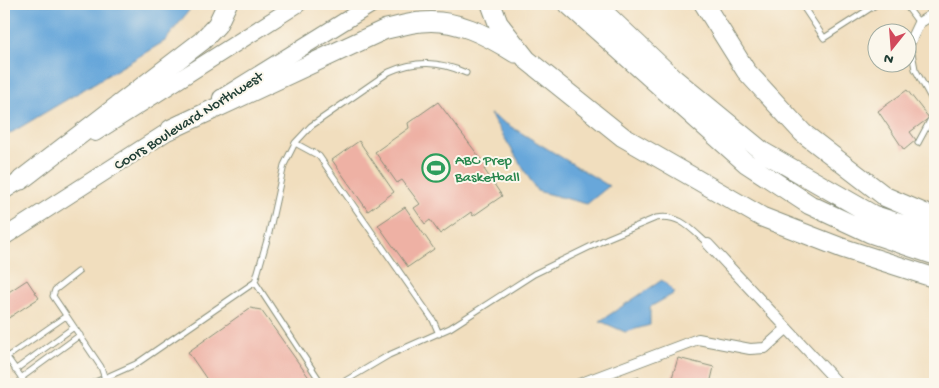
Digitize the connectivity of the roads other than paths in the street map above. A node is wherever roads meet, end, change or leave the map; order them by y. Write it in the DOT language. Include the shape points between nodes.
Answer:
graph roads {
  1 [pos="227,4"];
  2 [pos="298,4"];
  3 [pos="372,4"];
  4 [pos="491,4"];
  5 [pos="568,4"];
  6 [pos="595,4"];
  7 [pos="810,4"];
  8 [pos="877,4"];
  9 [pos="905,4"];
  10 [pos="704,6"];
  11 [pos="935,13"];
  12 [pos="919,23"];
  13 [pos="916,29"];
  14 [pos="528,60"];
  15 [pos="916,71"];
  16 [pos="466,73"];
  17 [pos="171,129"];
  18 [pos="295,143"];
  19 [pos="918,143"];
  20 [pos="21,180"];
  21 [pos="4,191"];
  22 [pos="935,218"];
  23 [pos="935,235"];
  24 [pos="4,236"];
  25 [pos="708,244"];
  26 [pos="935,255"];
  27 [pos="78,272"];
  28 [pos="935,278"];
  29 [pos="255,282"];
  30 [pos="66,316"];
  31 [pos="74,328"];
  32 [pos="786,329"];
  33 [pos="439,334"];
  34 [pos="80,335"];
  35 [pos="5,355"];
  36 [pos="16,370"];
  37 [pos="21,378"];
  38 [pos="105,379"];
  39 [pos="26,384"];
  40 [pos="91,384"];
  41 [pos="322,384"];
  42 [pos="340,384"];
  43 [pos="579,384"];
  44 [pos="839,384"];
  1 -- 20 [label="highway" via="217,25 202,41"];
  2 -- 20 [label="main road"];
  3 -- 17 [label="main road, Coors Boulevard Northwest"];
  4 -- 14 [label="highway" via="498,23"];
  5 -- 26 [label="highway" via="746,163 810,205 870,233"];
  6 -- 23 [label="highway" via="672,77 763,152 873,215"];
  7 -- 8 [label="lane" via="804,8 824,38"];
  9 -- 12 [label="lane"];
  10 -- 22 [label="highway" via="746,71 803,133 886,197"];
  11 -- 12 [label="street"];
  12 -- 13 [label="street"];
  14 -- 17 [label="highway" via="486,35 452,24 421,22 386,29"];
  14 -- 28 [label="highway" via="623,137 762,217 842,248"];
  15 -- 19 [label="lane" via="933,107 932,117"];
  16 -- 18 [label="lane" via="431,63 400,67 311,126"];
  17 -- 24 [label="main road, Coors Boulevard Northwest"];
  18 -- 29 [label="lane" via="284,166 270,233"];
  18 -- 33 [label="lane" via="319,156 433,320"];
  20 -- 21 [label="main road"];
  25 -- 32 [label="street"];
  25 -- 33 [label="lane" via="678,220 664,216 656,218 534,274"];
  27 -- 30 [label="lane" via="55,290 55,301"];
  29 -- 38 [label="lane" via="136,364"];
  29 -- 41 [label="lane"];
  30 -- 31 [label="lane"];
  30 -- 35 [label="lane"];
  31 -- 34 [label="lane"];
  31 -- 36 [label="lane"];
  32 -- 43 [label="street" via="765,348 750,349 698,339"];
  32 -- 44 [label="street"];
  33 -- 42 [label="lane" via="389,355"];
  34 -- 37 [label="lane"];
  34 -- 38 [label="lane"];
  35 -- 36 [label="lane"];
  36 -- 37 [label="lane"];
  37 -- 39 [label="lane"];
  38 -- 40 [label="lane"];
}
